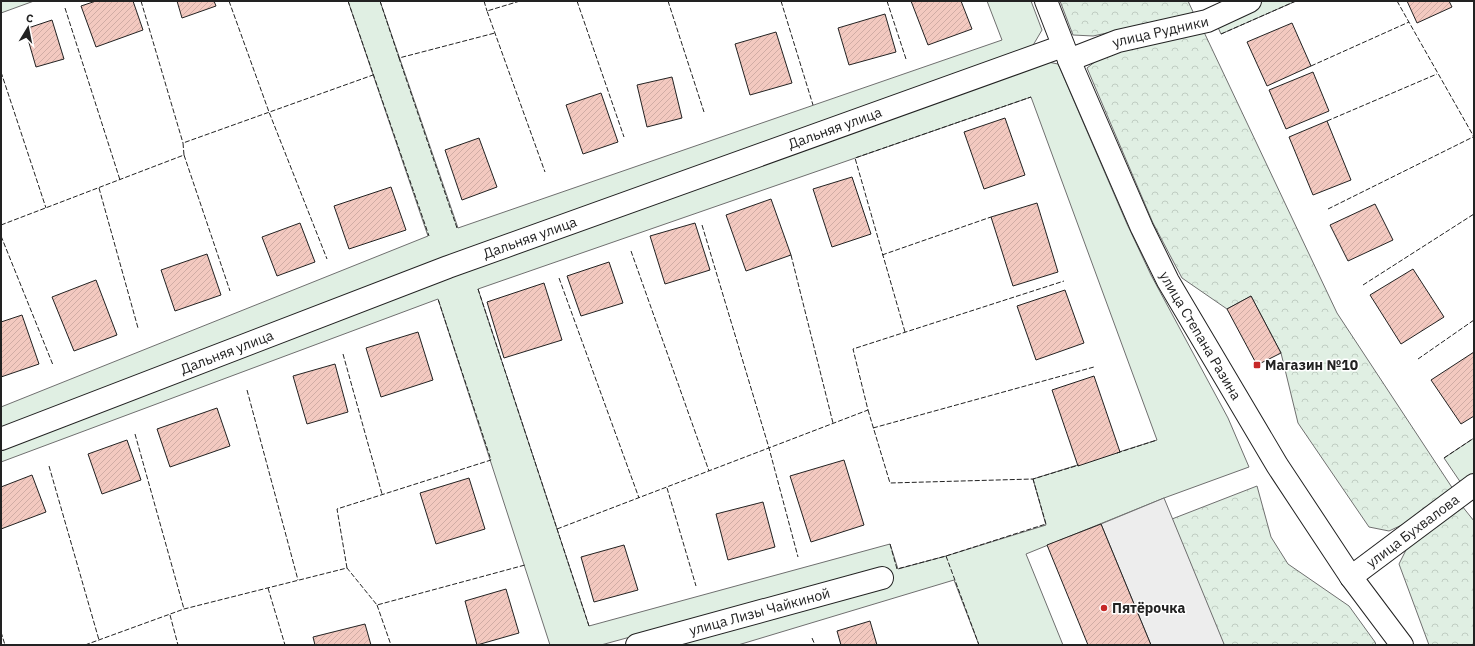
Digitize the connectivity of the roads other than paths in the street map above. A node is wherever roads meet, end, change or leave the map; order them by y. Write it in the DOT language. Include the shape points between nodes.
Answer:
graph roads {
  1 [pos="1046,1"];
  2 [pos="1250,1"];
  3 [pos="1066,53"];
  4 [pos="1,439"];
  5 [pos="1474,485"];
  6 [pos="1351,577"];
  7 [pos="882,578"];
  8 [pos="637,645"];
  9 [pos="1402,645"];
  1 -- 3 [label="street, улица Степана Разина"];
  2 -- 3 [label="street, улица Рудники" via="1207,22"];
  3 -- 4 [label="street, Дальняя улица" via="448,267"];
  3 -- 6 [label="street, улица Степана Разина" via="1142,228 1168,281 1258,434"];
  5 -- 6 [label="street, улица Бухвалова"];
  6 -- 9 [label="street, улица Степана Разина"];
  7 -- 8 [label="street, улица Лизы Чайкиной"];
}
